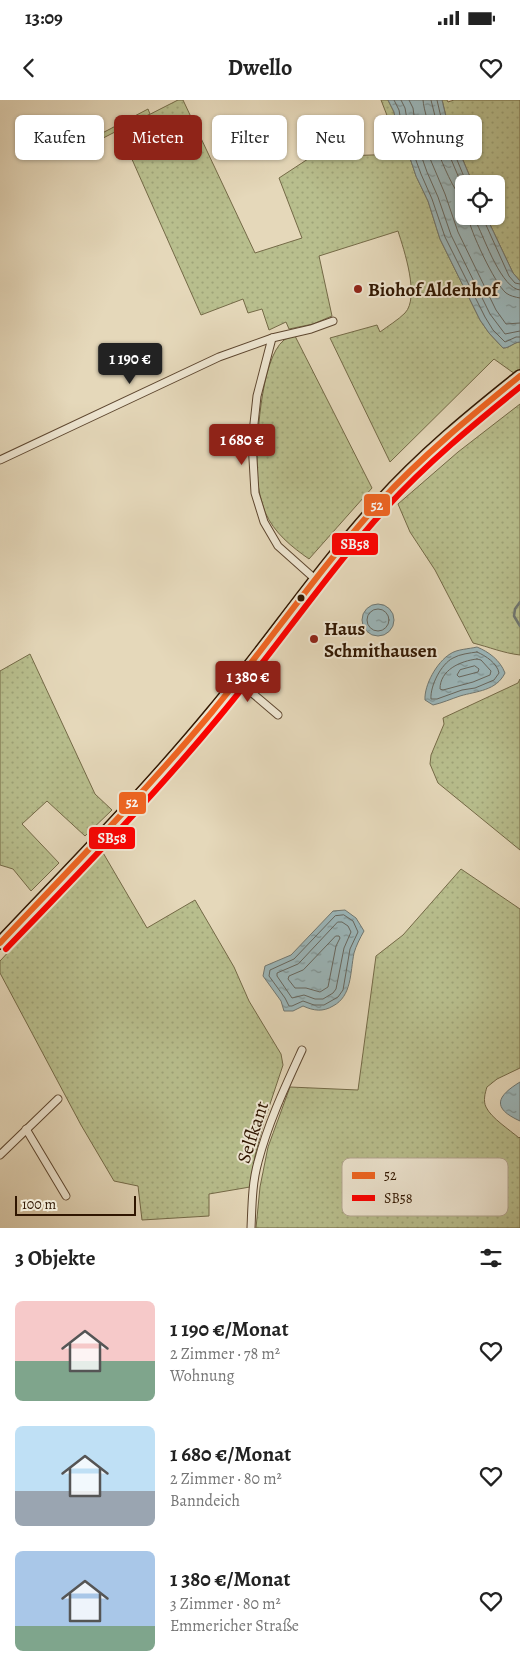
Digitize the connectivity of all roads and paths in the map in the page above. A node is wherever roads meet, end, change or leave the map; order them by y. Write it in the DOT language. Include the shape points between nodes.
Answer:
graph roads {
  1 [pos="333,321"];
  2 [pos="272,338"];
  3 [pos="520,376"];
  4 [pos="0,460"];
  5 [pos="315,580"];
  6 [pos="235,678"];
  7 [pos="278,715"];
  8 [pos="0,943"];
  9 [pos="302,1050"];
  10 [pos="58,1099"];
  11 [pos="26,1129"];
  12 [pos="0,1155"];
  13 [pos="66,1196"];
  14 [pos="250,1228"];
  1 -- 2 [label="street"];
  2 -- 4 [label="street" via="219,357"];
  2 -- 5 [label="street" via="257,396 252,442 254,493 264,522 278,546"];
  3 -- 5 [label="main road" via="412,469 369,514"];
  5 -- 6 [label="main road"];
  6 -- 7 [label="street"];
  6 -- 8 [label="main road" via="197,731"];
  9 -- 14 [label="street, Selfkant" via="271,1119 257,1163"];
  10 -- 11 [label="street"];
  11 -- 12 [label="street"];
  11 -- 13 [label="street"];
}
